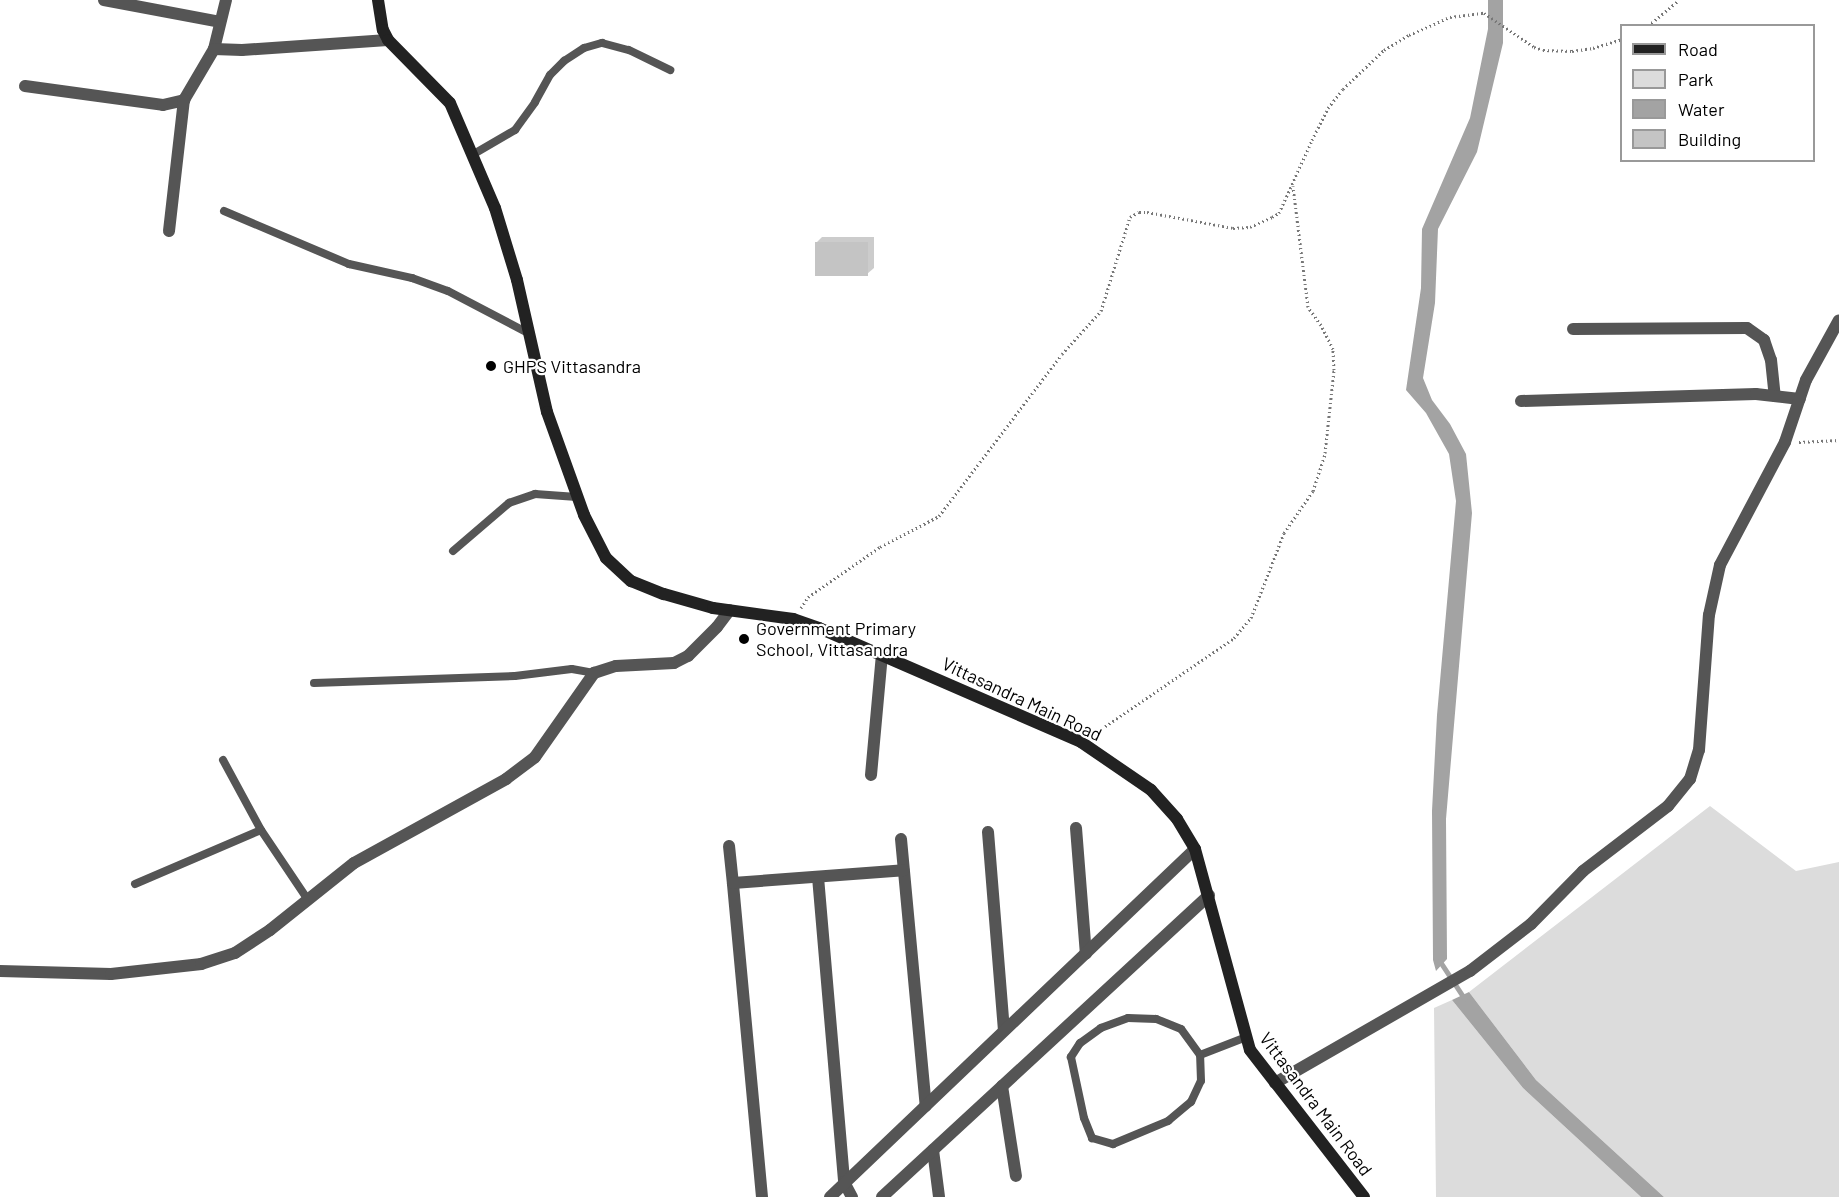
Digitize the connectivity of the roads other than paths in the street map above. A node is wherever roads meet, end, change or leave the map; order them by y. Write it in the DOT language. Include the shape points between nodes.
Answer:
graph roads {
  1 [pos="104,0"];
  2 [pos="226,0"];
  3 [pos="378,0"];
  4 [pos="220,22"];
  5 [pos="388,40"];
  6 [pos="214,49"];
  7 [pos="670,70"];
  8 [pos="25,86"];
  9 [pos="184,100"];
  10 [pos="472,155"];
  11 [pos="224,211"];
  12 [pos="169,231"];
  13 [pos="1839,320"];
  14 [pos="1573,329"];
  15 [pos="530,334"];
  16 [pos="1775,396"];
  17 [pos="1800,399"];
  18 [pos="1521,401"];
  19 [pos="577,497"];
  20 [pos="453,551"];
  21 [pos="730,610"];
  22 [pos="882,655"];
  23 [pos="594,673"];
  24 [pos="314,683"];
  25 [pos="223,760"];
  26 [pos="871,775"];
  27 [pos="1076,828"];
  28 [pos="261,830"];
  29 [pos="988,832"];
  30 [pos="901,838"];
  31 [pos="729,846"];
  32 [pos="1195,849"];
  33 [pos="904,870"];
  34 [pos="818,877"];
  35 [pos="733,883"];
  36 [pos="135,884"];
  37 [pos="1209,895"];
  38 [pos="308,900"];
  39 [pos="1086,954"];
  40 [pos="0,971"];
  41 [pos="1004,1029"];
  42 [pos="1244,1038"];
  43 [pos="1200,1055"];
  44 [pos="1275,1083"];
  45 [pos="1002,1086"];
  46 [pos="926,1106"];
  47 [pos="933,1150"];
  48 [pos="1016,1176"];
  49 [pos="844,1182"];
  50 [pos="762,1197"];
  51 [pos="830,1197"];
  52 [pos="852,1197"];
  53 [pos="882,1197"];
  54 [pos="939,1197"];
  55 [pos="1364,1197"];
  1 -- 4 [label="street"];
  2 -- 4 [label="street"];
  3 -- 5 [label="street, Vittasandra Main Road"];
  4 -- 6 [label="street"];
  5 -- 6 [label="street"];
  5 -- 10 [label="street, Vittasandra Main Road" via="450,103"];
  6 -- 9 [label="street"];
  7 -- 10 [label="lane" via="629,50 602,43 584,48 550,75 514,130"];
  8 -- 9 [label="street" via="163,105"];
  9 -- 12 [label="street"];
  10 -- 15 [label="street, Vittasandra Main Road" via="495,208"];
  11 -- 15 [label="lane" via="349,264 412,278 448,291"];
  13 -- 17 [label="street" via="1806,380"];
  14 -- 16 [label="street" via="1747,328 1764,340 1771,360"];
  15 -- 19 [label="street, Vittasandra Main Road" via="541,391"];
  16 -- 17 [label="street"];
  16 -- 18 [label="street"];
  17 -- 44 [label="street" via="1785,442 1720,565 1709,615 1699,750 1690,779 1668,806 1583,871 1531,924 1470,971"];
  19 -- 20 [label="lane" via="535,494 509,503"];
  19 -- 21 [label="street, Vittasandra Main Road" via="596,542 619,573 664,594"];
  21 -- 22 [label="street, Vittasandra Main Road" via="793,619"];
  21 -- 23 [label="street" via="688,657 674,663 616,666"];
  22 -- 26 [label="street"];
  22 -- 32 [label="street, Vittasandra Main Road" via="1081,742 1151,790 1177,819"];
  23 -- 24 [label="lane" via="572,669 515,676"];
  23 -- 38 [label="street" via="535,757 506,779 354,863"];
  25 -- 28 [label="lane"];
  27 -- 39 [label="street"];
  28 -- 36 [label="lane"];
  28 -- 38 [label="lane"];
  29 -- 41 [label="street"];
  30 -- 33 [label="street"];
  31 -- 35 [label="street"];
  32 -- 37 [label="street, Vittasandra Main Road"];
  32 -- 39 [label="street"];
  33 -- 34 [label="street"];
  33 -- 46 [label="street"];
  34 -- 35 [label="street"];
  34 -- 49 [label="street"];
  35 -- 50 [label="street"];
  37 -- 42 [label="street, Vittasandra Main Road"];
  37 -- 45 [label="street"];
  38 -- 40 [label="street" via="235,953 201,964 111,974"];
  39 -- 41 [label="street"];
  41 -- 46 [label="street"];
  42 -- 43 [label="lane"];
  42 -- 44 [label="street, Vittasandra Main Road"];
  43 -- 43 [label="lane" via="1201,1081 1191,1102 1168,1121 1113,1144 1092,1138 1071,1057 1080,1042 1101,1028 1128,1018 1156,1019 1180,1029"];
  44 -- 55 [label="street, Vittasandra Main Road"];
  45 -- 47 [label="street"];
  45 -- 48 [label="street"];
  46 -- 49 [label="street"];
  47 -- 53 [label="street"];
  47 -- 54 [label="street"];
  49 -- 51 [label="street"];
  49 -- 52 [label="street"];
}
